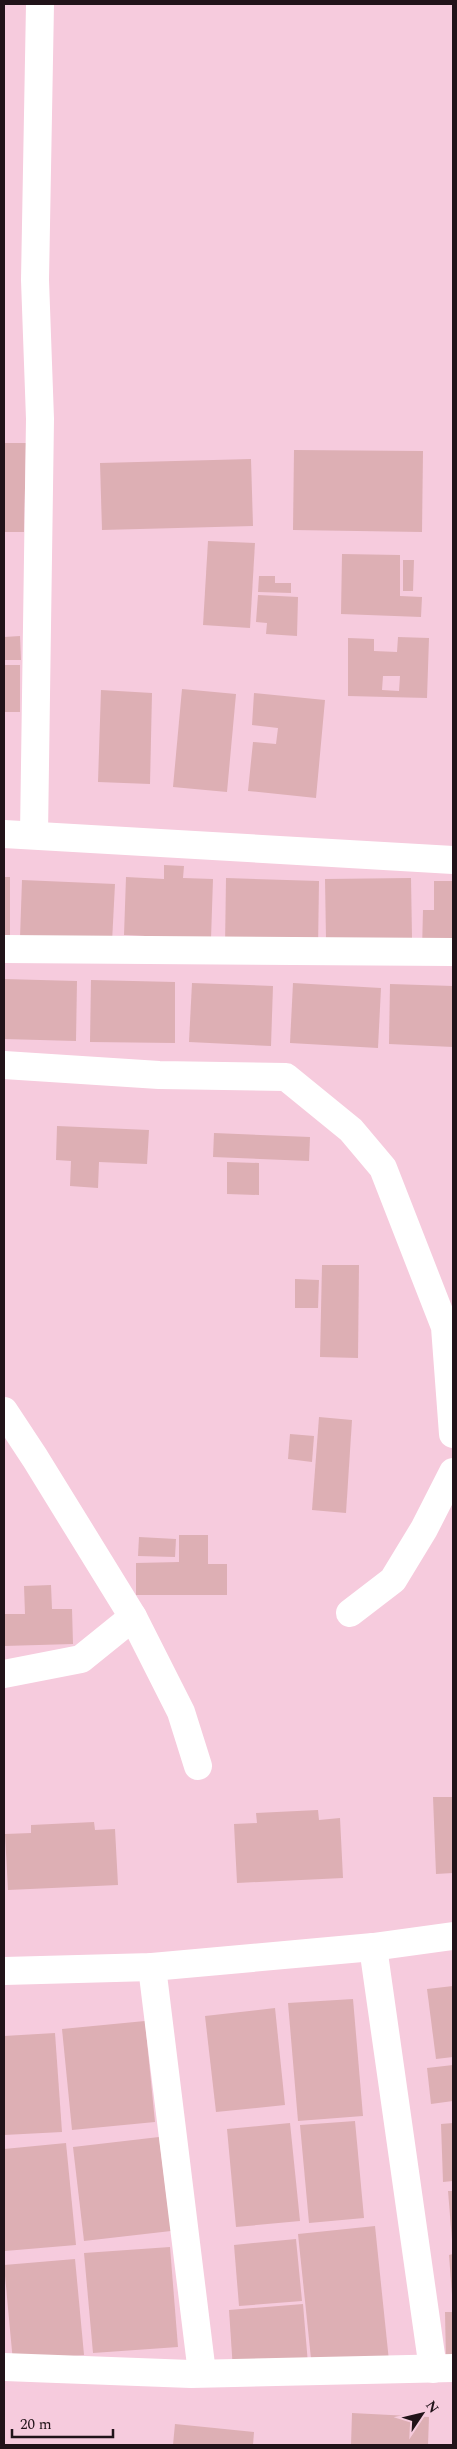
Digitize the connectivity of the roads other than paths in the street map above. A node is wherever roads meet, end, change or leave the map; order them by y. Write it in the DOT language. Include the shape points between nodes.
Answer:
graph roads {
  1 [pos="40,4"];
  2 [pos="4,834"];
  3 [pos="34,834"];
  4 [pos="453,860"];
  5 [pos="4,950"];
  6 [pos="453,952"];
  7 [pos="4,1065"];
  8 [pos="4,1412"];
  9 [pos="453,1434"];
  10 [pos="453,1472"];
  11 [pos="350,1613"];
  12 [pos="132,1617"];
  13 [pos="4,1674"];
  14 [pos="198,1766"];
  15 [pos="453,1936"];
  16 [pos="373,1947"];
  17 [pos="152,1967"];
  18 [pos="4,1971"];
  19 [pos="4,2368"];
  20 [pos="443,2369"];
  21 [pos="202,2373"];
  1 -- 3 [label="street" via="35,280 40,419"];
  2 -- 3 [label="street"];
  3 -- 4 [label="street"];
  5 -- 6 [label="street"];
  7 -- 9 [label="street" via="160,1075 286,1077 351,1130 383,1168 445,1327"];
  8 -- 12 [label="street" via="36,1458"];
  10 -- 11 [label="street" via="393,1580"];
  12 -- 13 [label="street" via="81,1659"];
  12 -- 14 [label="street" via="181,1712"];
  15 -- 16 [label="street"];
  16 -- 17 [label="street"];
  16 -- 20 [label="street"];
  17 -- 18 [label="street"];
  17 -- 21 [label="street"];
  19 -- 21 [label="street"];
  20 -- 21 [label="street"];
}
